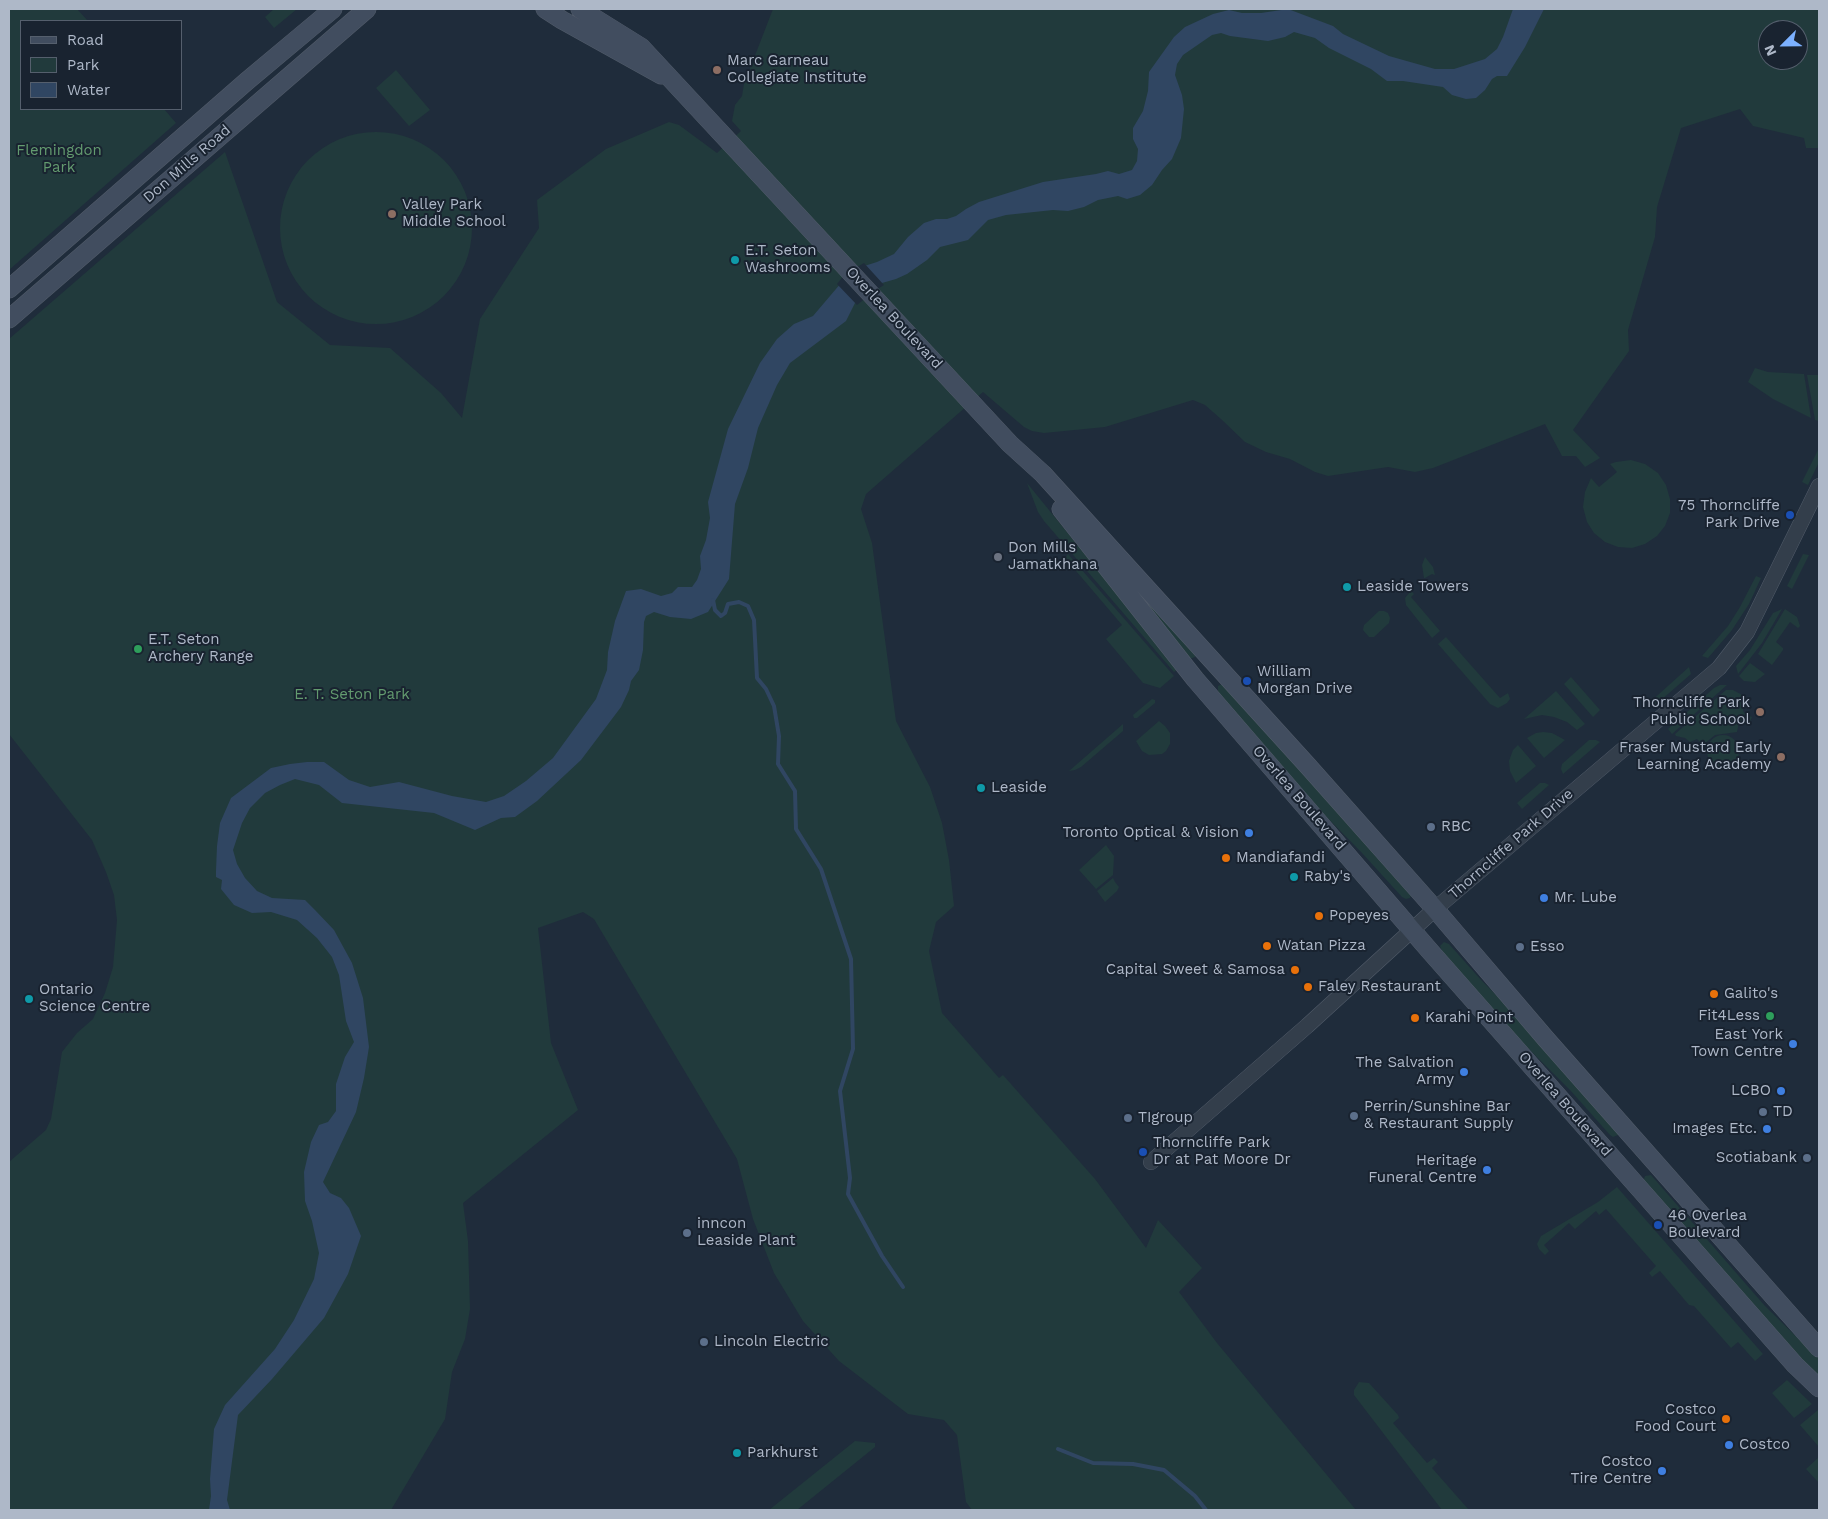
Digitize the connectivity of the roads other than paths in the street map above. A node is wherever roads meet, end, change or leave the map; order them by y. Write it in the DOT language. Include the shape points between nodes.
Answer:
graph roads {
  1 [pos="333,9"];
  2 [pos="367,9"];
  3 [pos="545,9"];
  4 [pos="580,9"];
  5 [pos="675,82"];
  6 [pos="9,289"];
  7 [pos="9,319"];
  8 [pos="1010,444"];
  9 [pos="1819,486"];
  10 [pos="1435,909"];
  11 [pos="1412,930"];
  12 [pos="1151,1162"];
  13 [pos="1819,1348"];
  14 [pos="1819,1388"];
  1 -- 6 [label="main road, Don Mills Road"];
  2 -- 7 [label="main road, Don Mills Road"];
  3 -- 5 [label="main road, Overlea Boulevard"];
  4 -- 5 [label="main road, Overlea Boulevard" via="642,47"];
  5 -- 8 [label="main road, Overlea Boulevard"];
  8 -- 10 [label="main road, Overlea Boulevard" via="1043,474"];
  8 -- 11 [label="main road, Overlea Boulevard" via="1195,679"];
  9 -- 10 [label="street, Thorncliffe Park Drive" via="1747,632 1719,668"];
  10 -- 11 [label="street, Thorncliffe Park Drive"];
  10 -- 13 [label="main road, Overlea Boulevard"];
  11 -- 12 [label="street, Thorncliffe Park Drive"];
  11 -- 14 [label="main road, Overlea Boulevard" via="1795,1365"];
}
